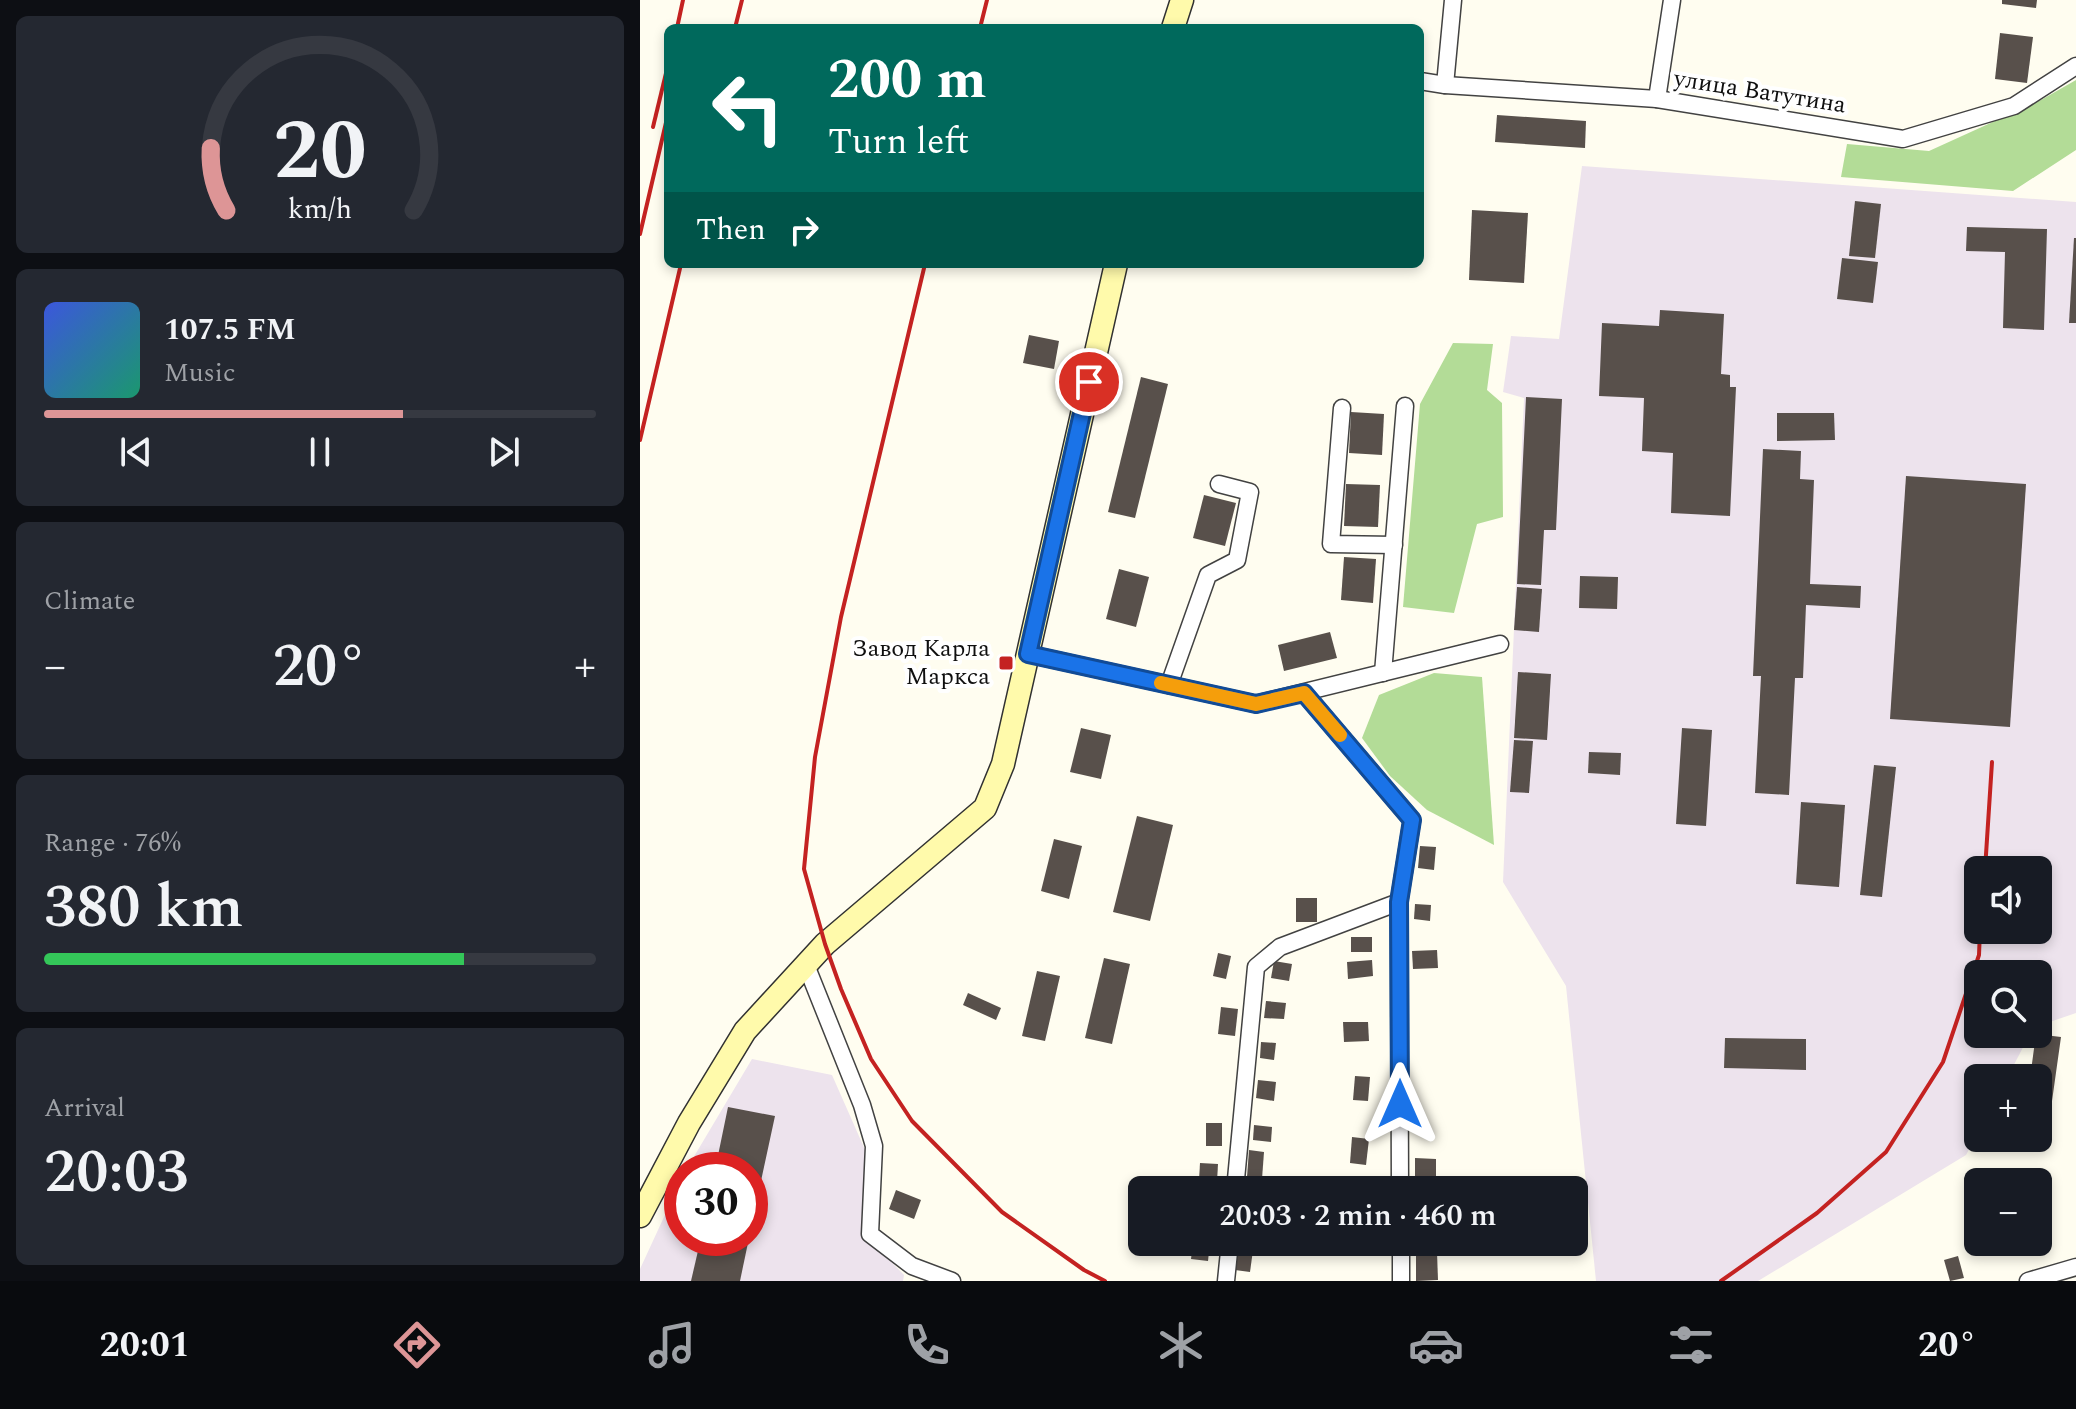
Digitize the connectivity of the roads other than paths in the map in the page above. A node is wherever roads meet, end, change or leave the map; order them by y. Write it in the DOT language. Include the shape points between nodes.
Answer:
graph roads {
  1 [pos="1182,0"];
  2 [pos="1453,0"];
  3 [pos="1672,0"];
  4 [pos="1174,24"];
  5 [pos="2076,66"];
  6 [pos="1424,82"];
  7 [pos="1445,85"];
  8 [pos="1657,99"];
  9 [pos="1115,268"];
  10 [pos="1405,406"];
  11 [pos="1342,408"];
  12 [pos="1219,484"];
  13 [pos="1394,545"];
  14 [pos="1500,644"];
  15 [pos="1028,654"];
  16 [pos="1383,673"];
  17 [pos="1169,685"];
  18 [pos="1304,693"];
  19 [pos="1399,902"];
  20 [pos="806,965"];
  21 [pos="1236,1176"];
  22 [pos="1400,1176"];
  23 [pos="640,1216"];
  24 [pos="1229,1256"];
  25 [pos="1401,1256"];
  26 [pos="2076,1267"];
  27 [pos="952,1281"];
  28 [pos="1226,1281"];
  29 [pos="1401,1281"];
  30 [pos="2028,1281"];
  1 -- 4 [label="street"];
  2 -- 7 [label="street"];
  3 -- 8 [label="street"];
  5 -- 8 [label="street, улица Ватутина" via="2014,106 1903,139"];
  6 -- 7 [label="street, улица Ватутина"];
  7 -- 8 [label="street, улица Ватутина"];
  9 -- 15 [label="street"];
  10 -- 13 [label="street"];
  11 -- 13 [label="street" via="1331,544"];
  12 -- 17 [label="street" via="1250,492 1237,560 1208,575"];
  13 -- 16 [label="street"];
  14 -- 16 [label="street"];
  15 -- 17 [label="street"];
  15 -- 20 [label="street" via="1003,764 985,808"];
  16 -- 18 [label="street"];
  17 -- 18 [label="street" via="1256,704"];
  18 -- 19 [label="street" via="1412,820"];
  19 -- 21 [label="street" via="1280,947 1256,967"];
  19 -- 22 [label="street"];
  20 -- 23 [label="street" via="745,1031"];
  20 -- 27 [label="street" via="874,1146 870,1234 912,1266"];
  24 -- 28 [label="street"];
  25 -- 29 [label="street"];
  26 -- 30 [label="street"];
}
